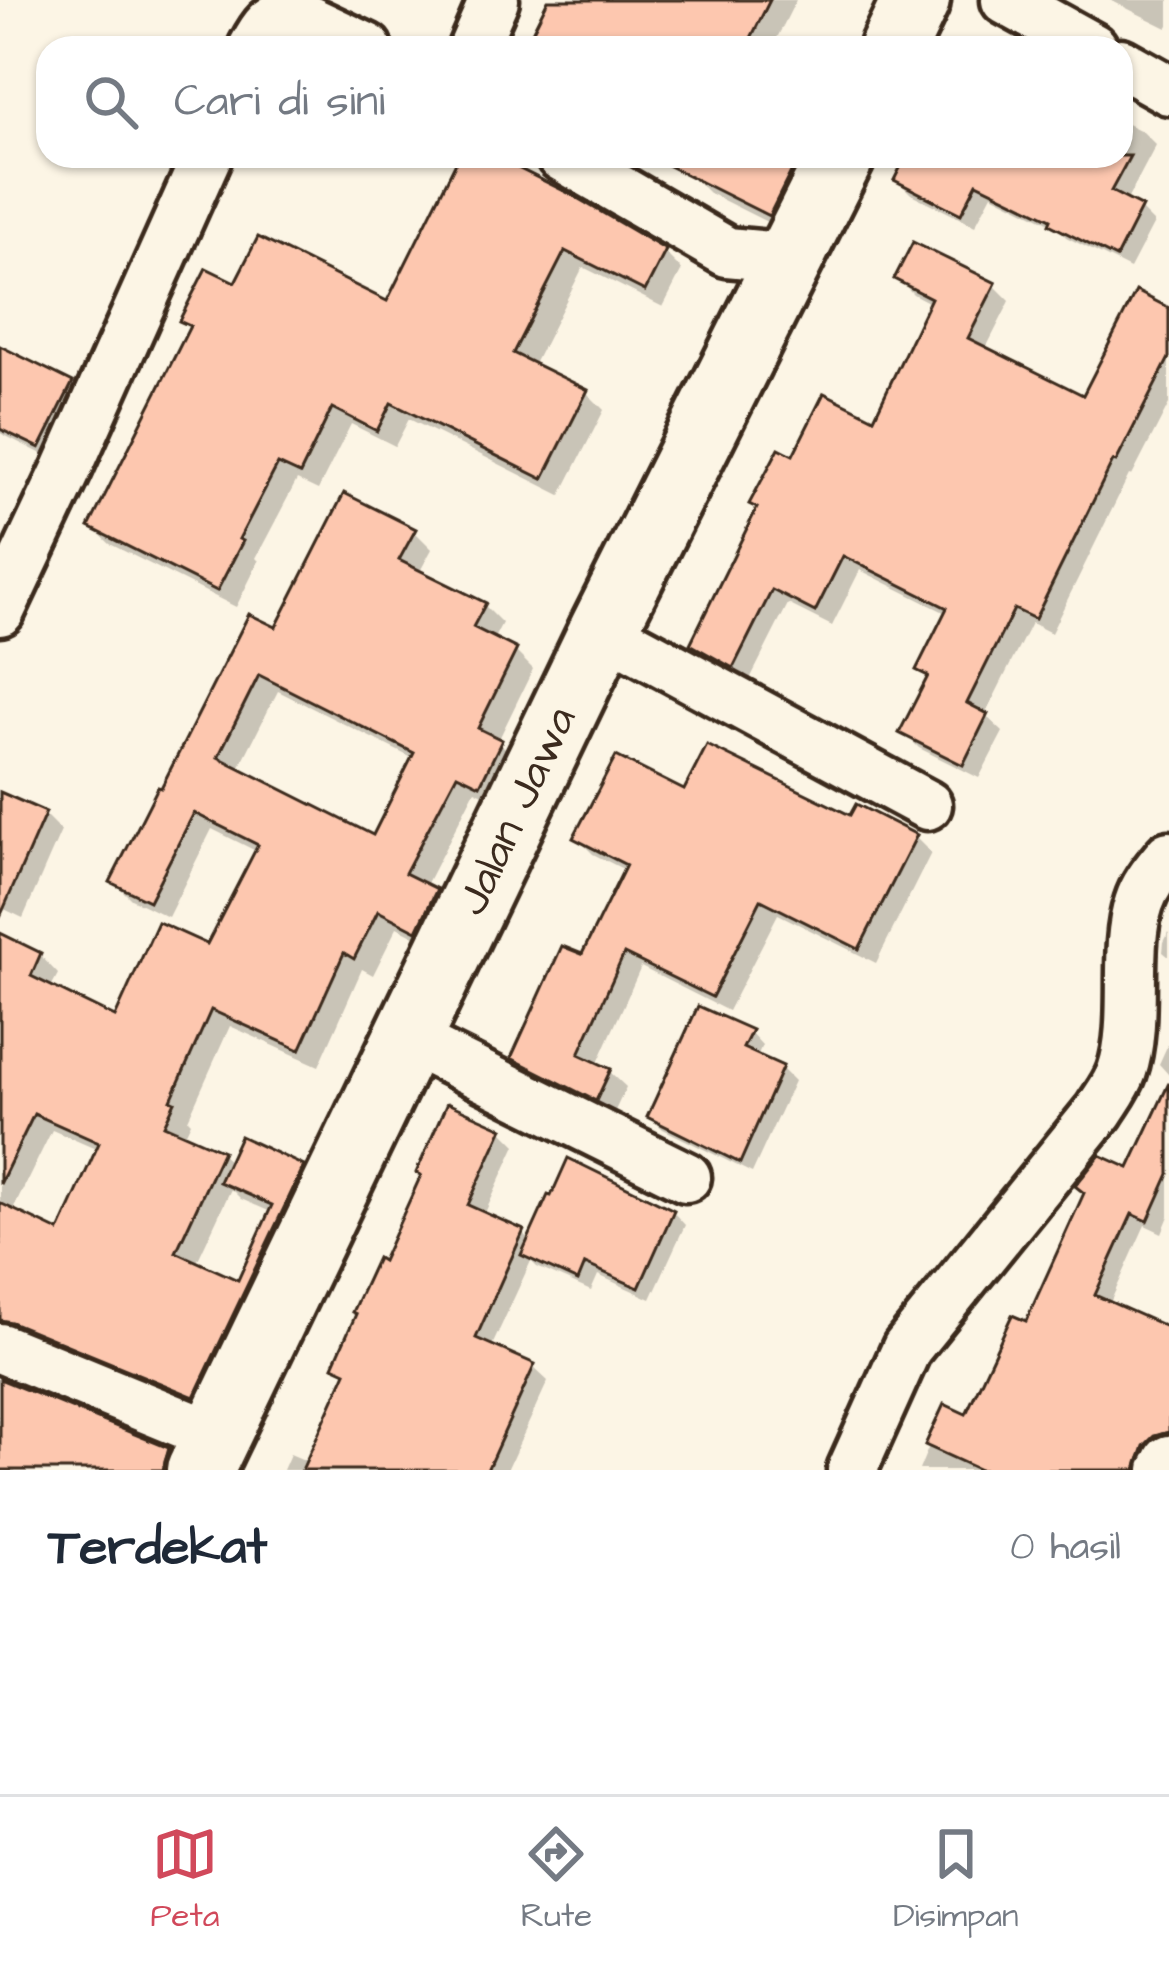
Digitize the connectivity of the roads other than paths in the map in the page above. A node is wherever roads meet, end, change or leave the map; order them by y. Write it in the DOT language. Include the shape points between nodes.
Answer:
graph roads {
  1 [pos="494,0"];
  2 [pos="916,0"];
  3 [pos="1006,0"];
  4 [pos="260,36"];
  5 [pos="342,36"];
  6 [pos="478,36"];
  7 [pos="899,36"];
  8 [pos="1071,36"];
  9 [pos="1133,70"];
  10 [pos="1169,90"];
  11 [pos="202,168"];
  12 [pos="582,168"];
  13 [pos="835,168"];
  14 [pos="791,258"];
  15 [pos="0,611"];
  16 [pos="603,630"];
  17 [pos="926,805"];
  18 [pos="1169,856"];
  19 [pos="408,1039"];
  20 [pos="686,1177"];
  21 [pos="0,1348"];
  22 [pos="209,1454"];
  23 [pos="1169,1460"];
  24 [pos="852,1470"];
  25 [pos="1164,1470"];
  1 -- 6 [label="street"];
  2 -- 7 [label="street"];
  3 -- 8 [label="street"];
  4 -- 5 [label="street" via="266,24 295,14"];
  9 -- 10 [label="street"];
  11 -- 15 [label="street"];
  12 -- 14 [label="street" via="728,252"];
  13 -- 14 [label="street, Jalan Jawa"];
  14 -- 16 [label="street, Jalan Jawa"];
  16 -- 17 [label="street"];
  16 -- 19 [label="street, Jalan Jawa"];
  18 -- 24 [label="street" via="1138,906 1118,1082 907,1348"];
  19 -- 20 [label="street"];
  19 -- 22 [label="street, Jalan Jawa"];
  21 -- 22 [label="street"];
  23 -- 25 [label="street"];
}
